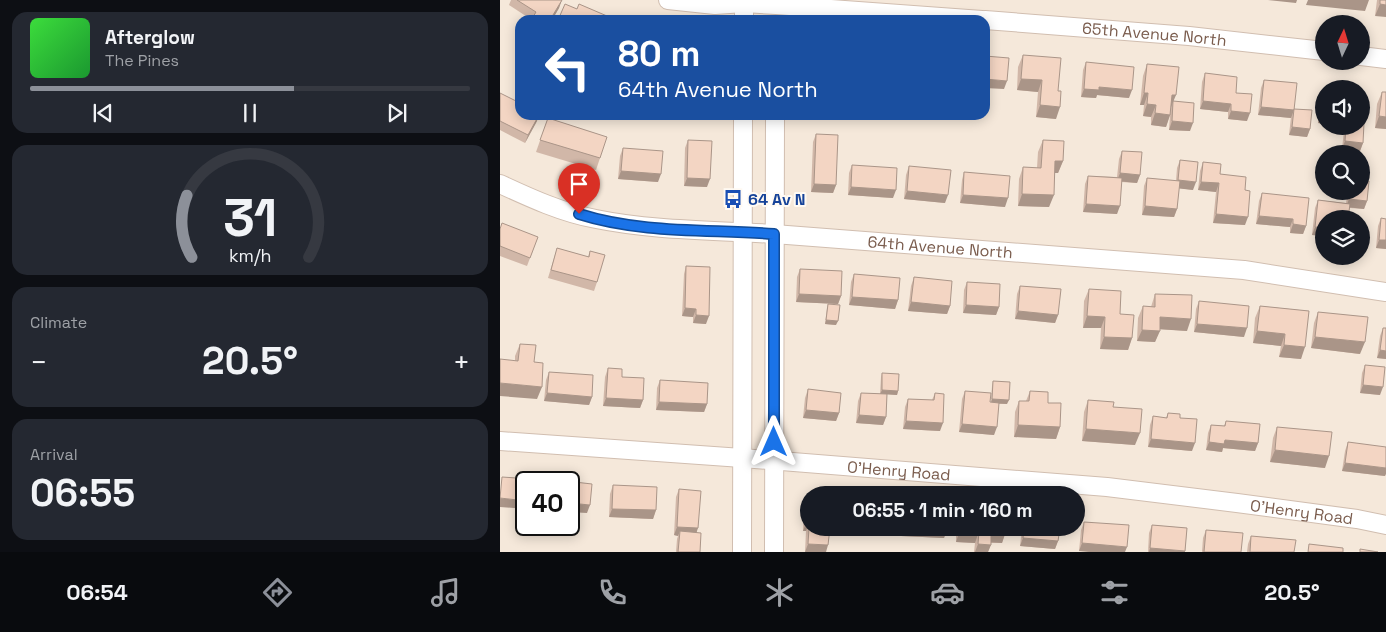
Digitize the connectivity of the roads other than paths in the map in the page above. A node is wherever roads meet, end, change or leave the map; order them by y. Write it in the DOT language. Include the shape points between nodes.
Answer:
graph roads {
  1 [pos="668,0"];
  2 [pos="744,8"];
  3 [pos="776,8"];
  4 [pos="897,15"];
  5 [pos="990,20"];
  6 [pos="1315,50"];
  7 [pos="1370,57"];
  8 [pos="1386,59"];
  9 [pos="743,120"];
  10 [pos="775,120"];
  11 [pos="500,184"];
  12 [pos="743,232"];
  13 [pos="774,234"];
  14 [pos="1386,292"];
  15 [pos="500,441"];
  16 [pos="742,458"];
  17 [pos="774,461"];
  18 [pos="1386,525"];
  19 [pos="742,552"];
  20 [pos="774,552"];
  1 -- 2 [label="street, 65th Avenue North"];
  2 -- 3 [label="street, 65th Avenue North"];
  3 -- 4 [label="street, 65th Avenue North"];
  5 -- 6 [label="street, 65th Avenue North" via="1180,35"];
  7 -- 8 [label="street"];
  9 -- 12 [label="street"];
  10 -- 13 [label="street"];
  11 -- 12 [label="street, 64th Avenue North" via="535,201 594,219 636,226"];
  12 -- 13 [label="street, 64th Avenue North"];
  12 -- 16 [label="street"];
  13 -- 14 [label="street, 64th Avenue North" via="1244,270"];
  13 -- 17 [label="street"];
  15 -- 16 [label="street, O'Henry Road"];
  16 -- 17 [label="street, O'Henry Road"];
  16 -- 19 [label="street"];
  17 -- 18 [label="street, O'Henry Road" via="1107,487"];
  17 -- 20 [label="street"];
}
